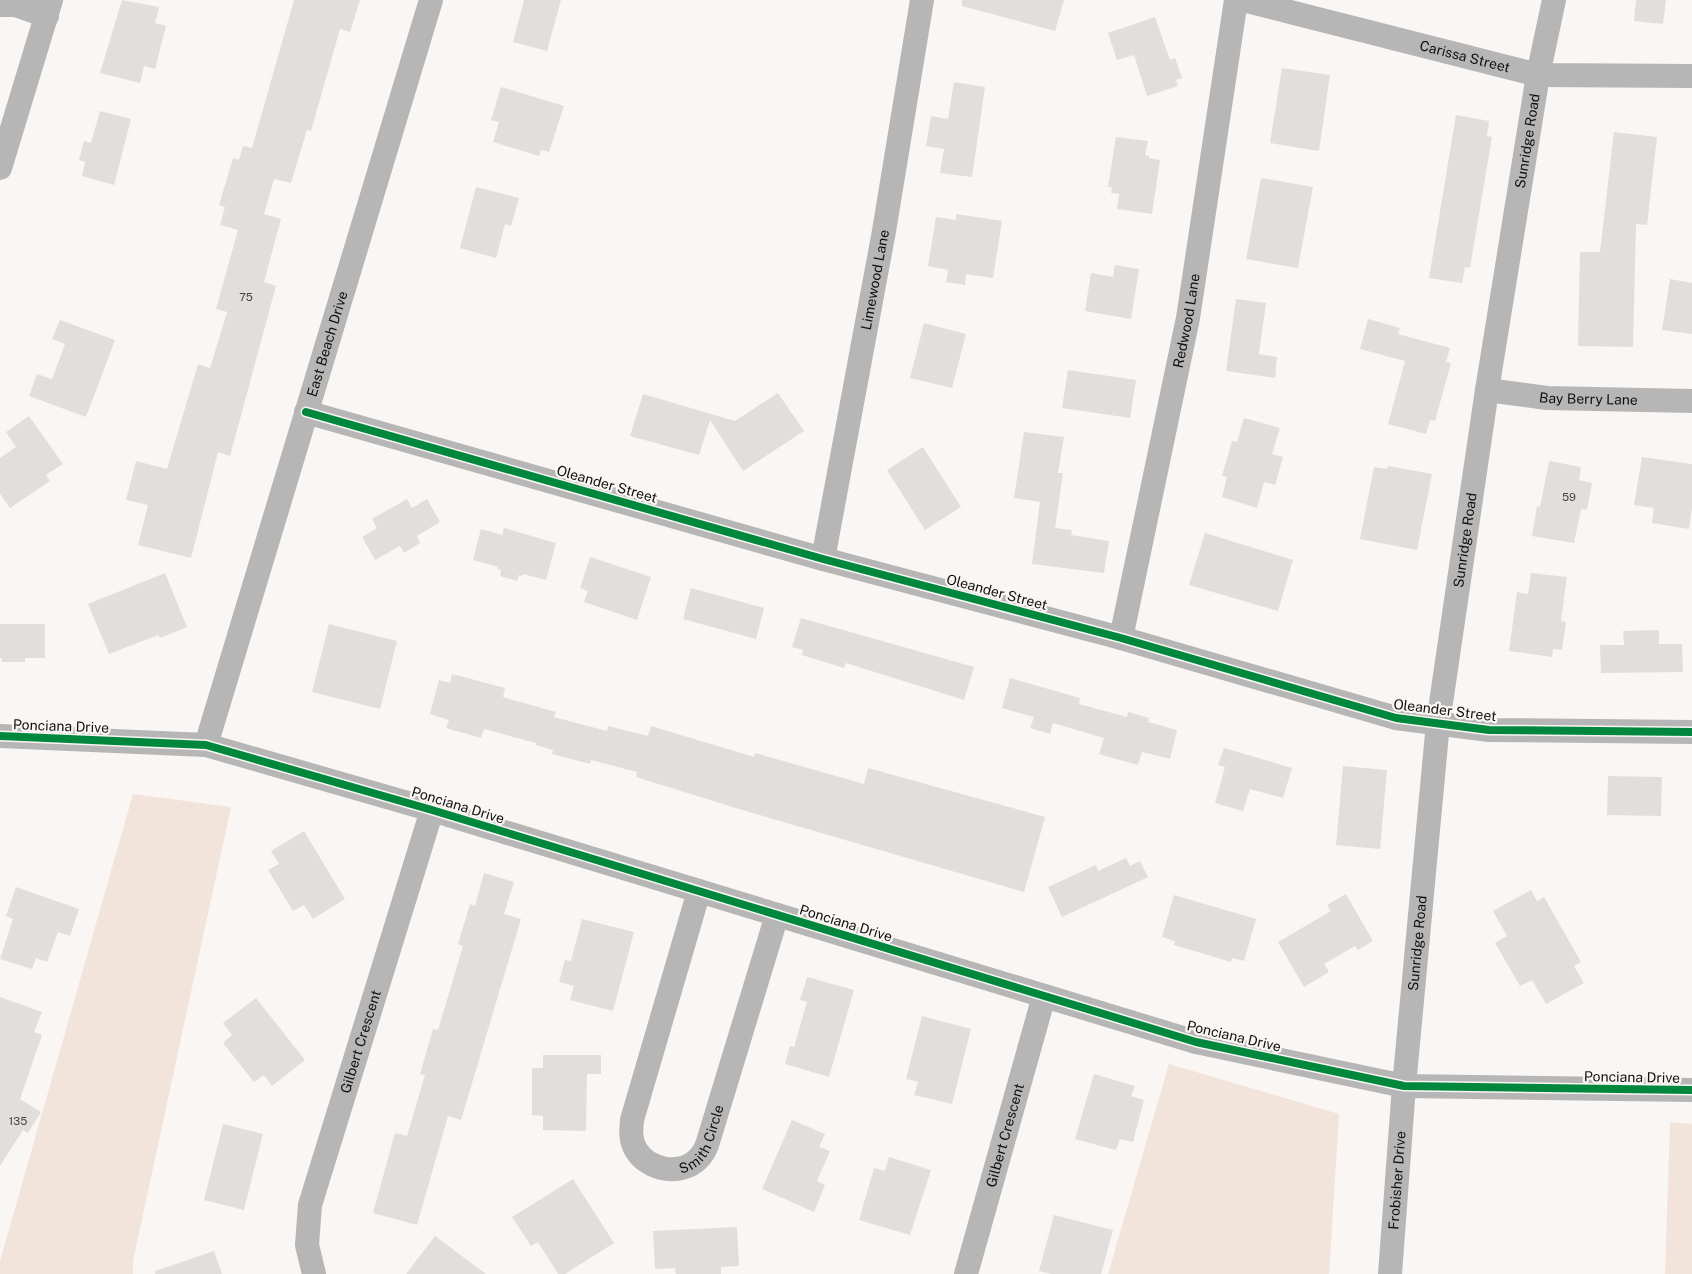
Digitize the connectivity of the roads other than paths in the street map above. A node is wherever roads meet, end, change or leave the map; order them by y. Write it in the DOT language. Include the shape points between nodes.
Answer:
graph roads {
  1 [pos="431,0"];
  2 [pos="922,0"];
  3 [pos="1236,0"];
  4 [pos="1243,0"];
  5 [pos="1554,0"];
  6 [pos="0,5"];
  7 [pos="49,8"];
  8 [pos="1538,76"];
  9 [pos="1692,76"];
  10 [pos="0,168"];
  11 [pos="1487,390"];
  12 [pos="1692,401"];
  13 [pos="306,412"];
  14 [pos="823,558"];
  15 [pos="1121,638"];
  16 [pos="1438,723"];
  17 [pos="1692,732"];
  18 [pos="0,737"];
  19 [pos="206,745"];
  20 [pos="432,810"];
  21 [pos="699,891"];
  22 [pos="777,915"];
  23 [pos="1044,996"];
  24 [pos="1404,1086"];
  25 [pos="1692,1090"];
  26 [pos="314,1274"];
  27 [pos="966,1274"];
  28 [pos="1390,1274"];
  1 -- 13 [label="street, East Beach Drive"];
  2 -- 14 [label="street, Limewood Lane" via="884,231"];
  3 -- 15 [label="street, Redwood Lane" via="1188,318"];
  4 -- 8 [label="street, Carissa Street"];
  5 -- 8 [label="street, Sunridge Road"];
  6 -- 7 [label="street"];
  7 -- 10 [label="street"];
  8 -- 9 [label="street, Carissa Street"];
  8 -- 11 [label="street, Sunridge Road"];
  11 -- 12 [label="street, Bay Berry Lane" via="1547,398"];
  11 -- 16 [label="street, Sunridge Road"];
  13 -- 14 [label="street, Oleander Street"];
  13 -- 19 [label="street, East Beach Drive"];
  14 -- 15 [label="street, Oleander Street"];
  15 -- 16 [label="street, Oleander Street" via="1396,718"];
  16 -- 17 [label="street, Oleander Street" via="1490,730"];
  16 -- 24 [label="street, Sunridge Road"];
  18 -- 19 [label="street, Ponciana Drive"];
  19 -- 20 [label="street, Ponciana Drive"];
  20 -- 21 [label="street, Ponciana Drive"];
  20 -- 26 [label="street, Gilbert Crescent" via="310,1205 307,1245"];
  21 -- 22 [label="street, Ponciana Drive"];
  21 -- 22 [label="street, Smith Circle" via="632,1120 631,1136 636,1150 646,1162 659,1168 672,1170 689,1166 707,1146"];
  22 -- 23 [label="street, Ponciana Drive"];
  23 -- 24 [label="street, Ponciana Drive" via="1196,1042"];
  23 -- 27 [label="street, Gilbert Crescent"];
  24 -- 25 [label="street, Ponciana Drive"];
  24 -- 28 [label="street, Frobisher Drive"];
}
